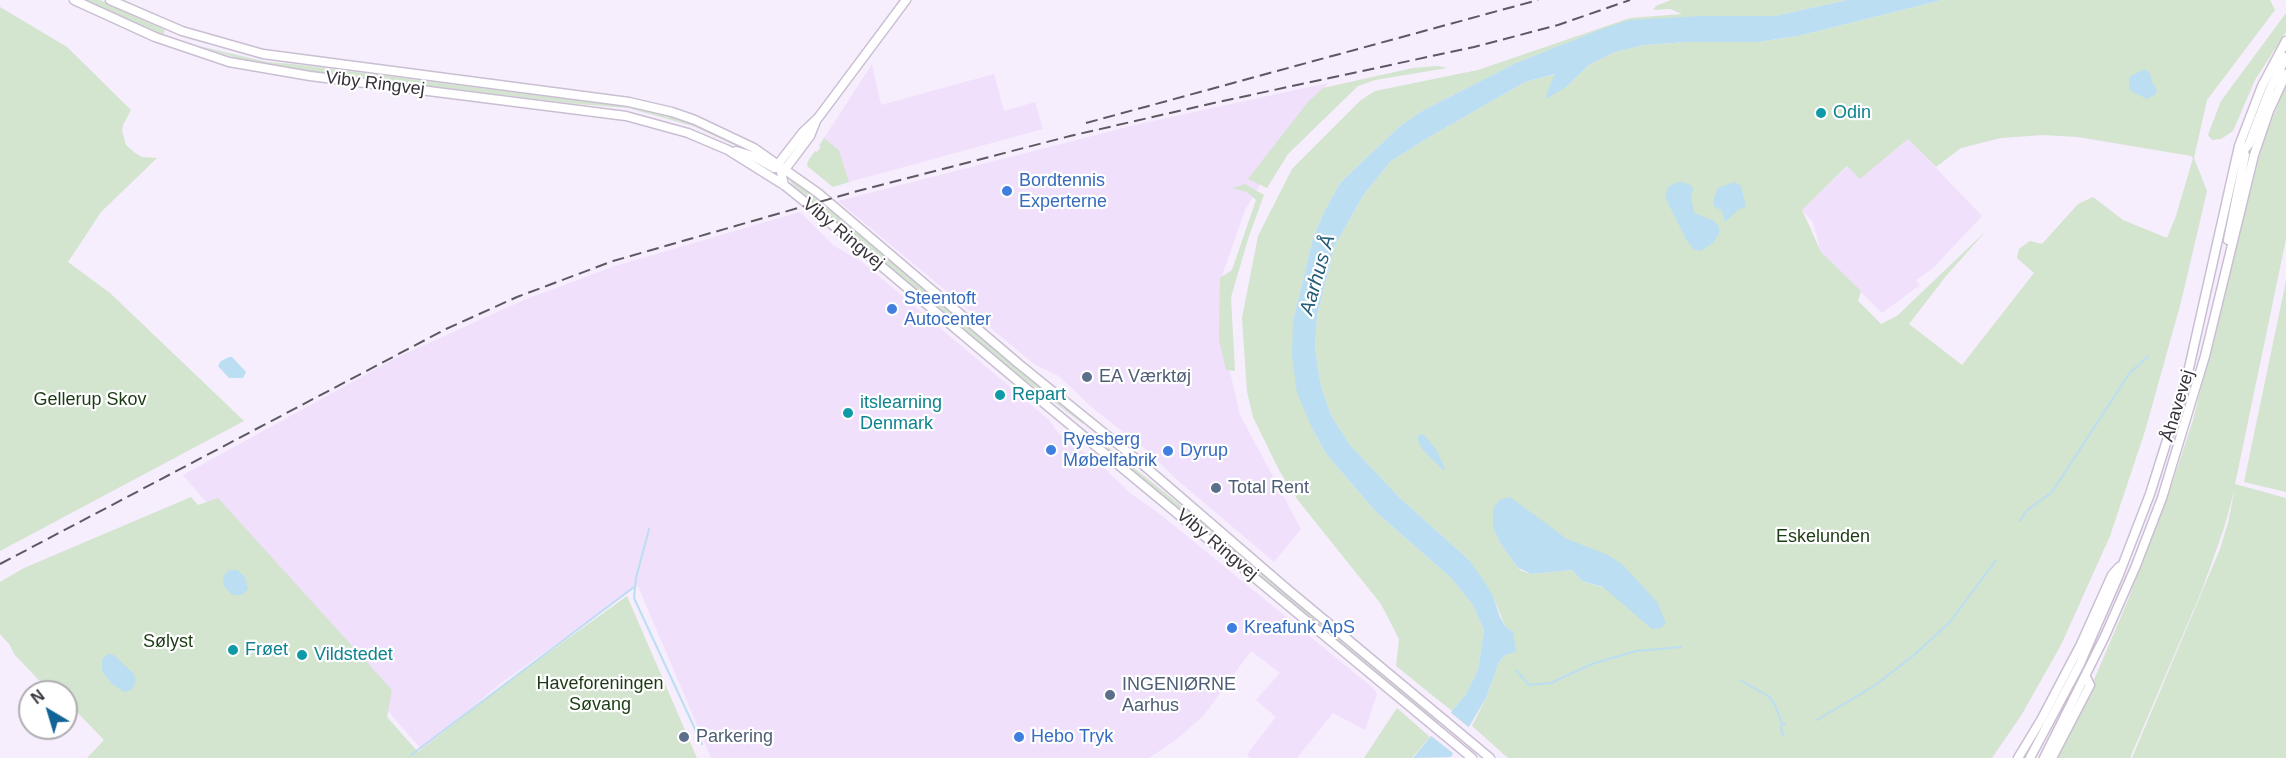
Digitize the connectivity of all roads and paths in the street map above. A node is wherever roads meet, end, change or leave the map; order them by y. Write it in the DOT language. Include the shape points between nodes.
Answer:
graph roads {
  1 [pos="74,0"];
  2 [pos="110,0"];
  3 [pos="906,0"];
  4 [pos="2286,41"];
  5 [pos="2286,57"];
  6 [pos="2286,74"];
  7 [pos="708,141"];
  8 [pos="2240,151"];
  9 [pos="781,167"];
  10 [pos="784,185"];
  11 [pos="2214,320"];
  12 [pos="1100,429"];
  13 [pos="1091,442"];
  14 [pos="2123,561"];
  15 [pos="2086,677"];
  16 [pos="1472,758"];
  17 [pos="1490,758"];
  18 [pos="2018,758"];
  19 [pos="2030,758"];
  20 [pos="2044,758"];
  21 [pos="2052,758"];
  1 -- 7 [label="main road, Viby Ringvej" via="155,38 229,62 626,116"];
  2 -- 9 [label="main road, Viby Ringvej" via="182,31 263,54 651,106 736,137"];
  3 -- 9 [label="main road" via="818,118 803,132"];
  4 -- 8 [label="main road, Åhavevej" via="2262,86"];
  5 -- 8 [label="main road" via="2249,144"];
  6 -- 11 [label="main road, Åhavevej" via="2254,154"];
  7 -- 9 [label="main road" via="753,156 768,166"];
  7 -- 10 [label="main road, Viby Ringvej"];
  8 -- 11 [label="main road" via="2244,160"];
  8 -- 14 [label="main road, Åhavevej" via="2187,377 2150,494"];
  9 -- 10 [label="main road"];
  9 -- 12 [label="main road, Viby Ringvej" via="818,193"];
  10 -- 13 [label="main road, Viby Ringvej"];
  11 -- 15 [label="main road, Åhavevej" via="2162,498 2132,577"];
  12 -- 13 [label="main road"];
  12 -- 17 [label="main road, Viby Ringvej"];
  13 -- 16 [label="main road, Viby Ringvej"];
  14 -- 18 [label="main road" via="2112,575 2081,644"];
  14 -- 19 [label="main road, Åhavevej" via="2080,664"];
  15 -- 20 [label="main road, Åhavevej"];
  15 -- 21 [label="main road" via="2090,685"];
}
